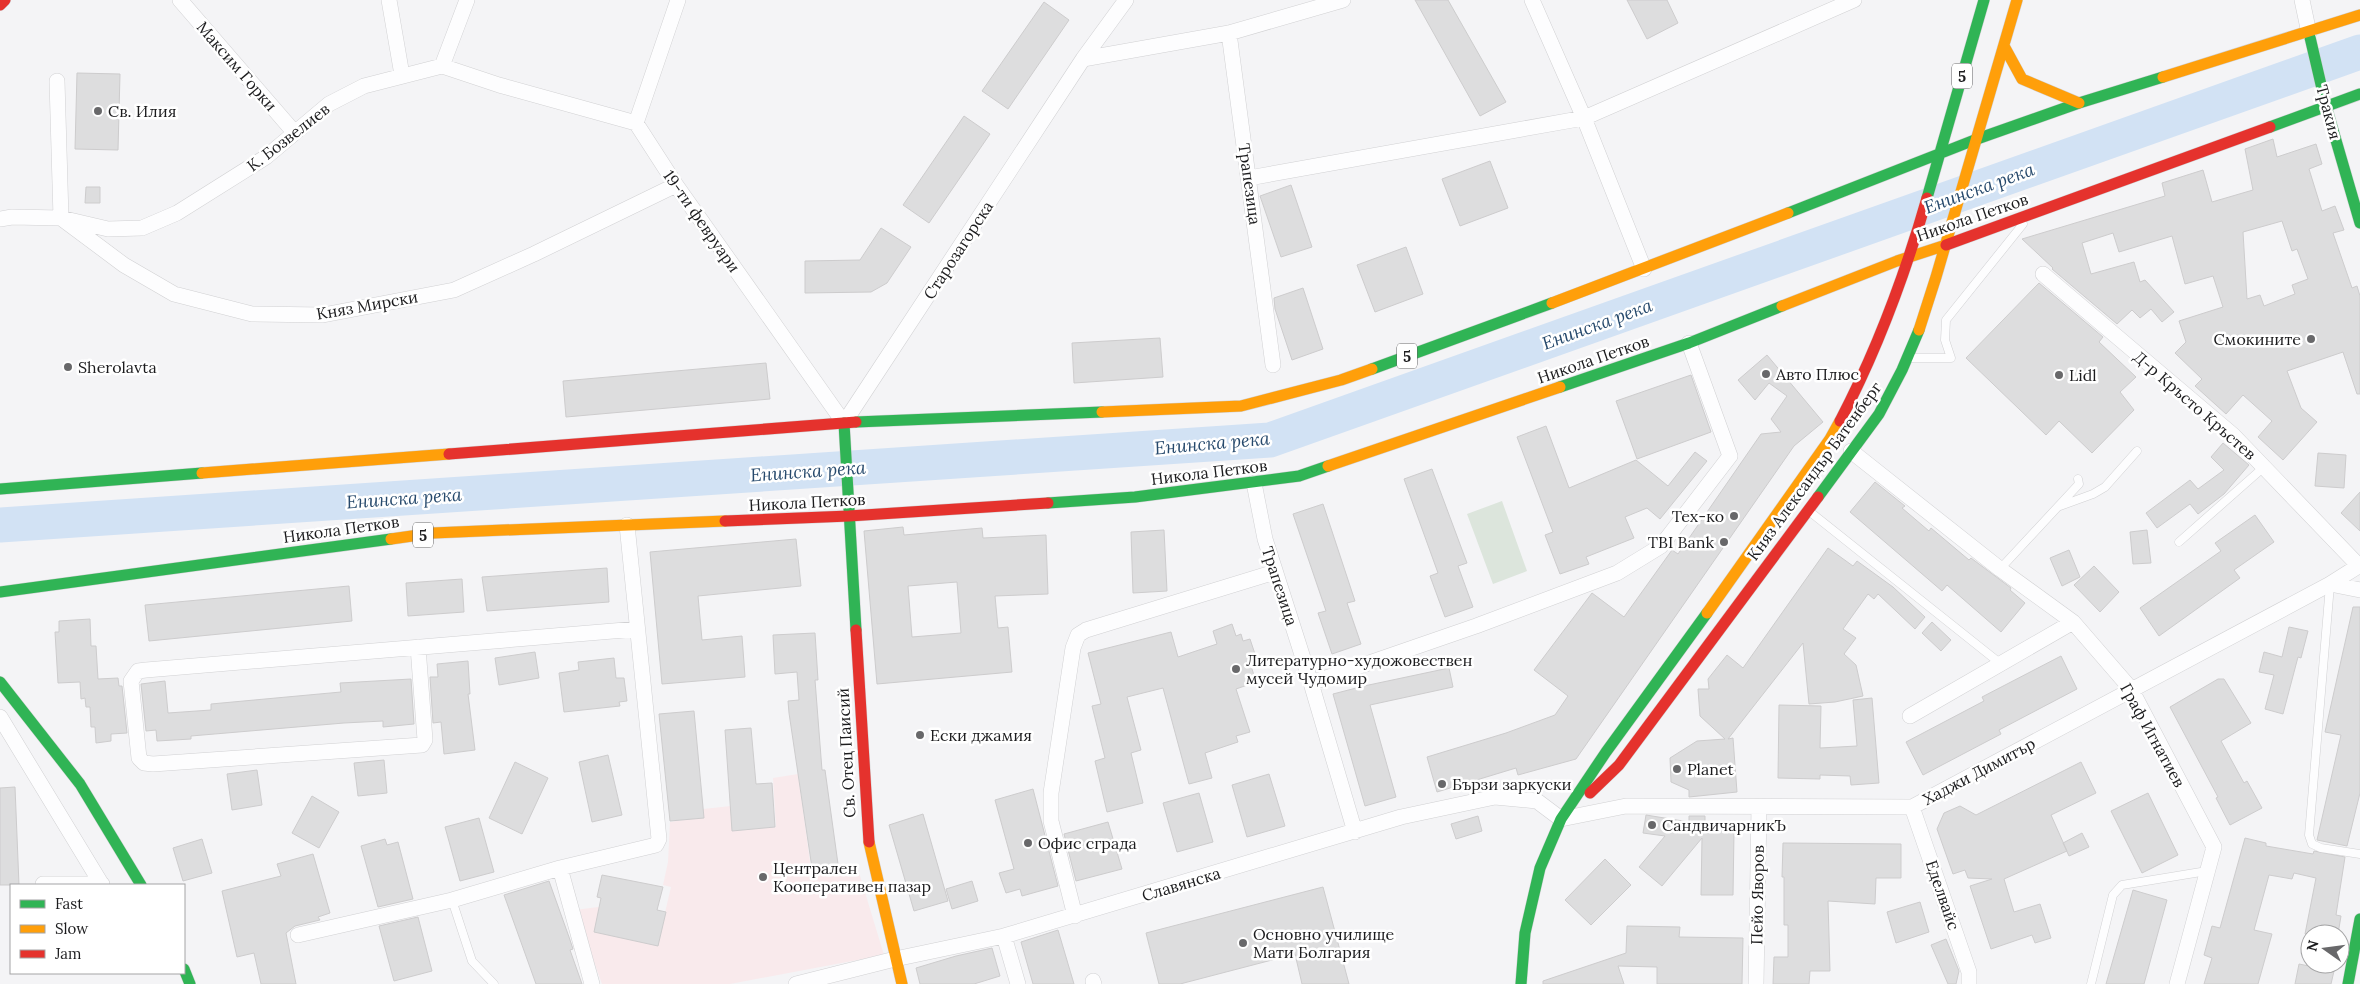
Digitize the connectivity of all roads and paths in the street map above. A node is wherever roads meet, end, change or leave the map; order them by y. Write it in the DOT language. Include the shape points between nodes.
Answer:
graph roads {
  1 [pos="5,0"];
  2 [pos="180,0"];
  3 [pos="389,0"];
  4 [pos="467,0"];
  5 [pos="678,0"];
  6 [pos="1126,0"];
  7 [pos="1343,0"];
  8 [pos="1532,0"];
  9 [pos="1854,0"];
  10 [pos="1984,0"];
  11 [pos="2017,0"];
  12 [pos="2302,0"];
  13 [pos="0,5"];
  14 [pos="2360,15"];
  15 [pos="1229,33"];
  16 [pos="2311,40"];
  17 [pos="2004,46"];
  18 [pos="1083,59"];
  19 [pos="442,66"];
  20 [pos="402,75"];
  21 [pos="57,81"];
  22 [pos="2360,94"];
  23 [pos="2078,103"];
  24 [pos="2326,106"];
  25 [pos="1584,118"];
  26 [pos="636,123"];
  27 [pos="294,132"];
  28 [pos="1977,139"];
  29 [pos="1941,153"];
  30 [pos="1249,178"];
  31 [pos="676,186"];
  32 [pos="2030,215"];
  33 [pos="61,218"];
  34 [pos="0,219"];
  35 [pos="2360,223"];
  36 [pos="1946,245"];
  37 [pos="1910,256"];
  38 [pos="1644,269"];
  39 [pos="2043,274"];
  40 [pos="1689,343"];
  41 [pos="1907,358"];
  42 [pos="1273,365"];
  43 [pos="844,423"];
  44 [pos="1850,451"];
  45 [pos="2137,451"];
  46 [pos="2264,467"];
  47 [pos="2078,479"];
  48 [pos="1254,483"];
  49 [pos="0,489"];
  50 [pos="2058,506"];
  51 [pos="1807,510"];
  52 [pos="849,516"];
  53 [pos="627,526"];
  54 [pos="2179,542"];
  55 [pos="2360,566"];
  56 [pos="2000,569"];
  57 [pos="1275,572"];
  58 [pos="2330,584"];
  59 [pos="2360,590"];
  60 [pos="0,592"];
  61 [pos="2073,622"];
  62 [pos="638,629"];
  63 [pos="418,647"];
  64 [pos="2001,664"];
  65 [pos="0,682"];
  66 [pos="1311,683"];
  67 [pos="2131,689"];
  68 [pos="22,708"];
  69 [pos="1910,716"];
  70 [pos="0,717"];
  71 [pos="1759,806"];
  72 [pos="1912,807"];
  73 [pos="1561,819"];
  74 [pos="1356,832"];
  75 [pos="2360,854"];
  76 [pos="560,868"];
  77 [pos="2207,871"];
  78 [pos="101,884"];
  79 [pos="140,884"];
  80 [pos="452,900"];
  81 [pos="1075,916"];
  82 [pos="2360,919"];
  83 [pos="298,935"];
  84 [pos="1004,936"];
  85 [pos="895,959"];
  86 [pos="185,972"];
  87 [pos="190,984"];
  88 [pos="494,984"];
  89 [pos="592,984"];
  90 [pos="796,984"];
  91 [pos="902,984"];
  92 [pos="1018,984"];
  93 [pos="1521,984"];
  94 [pos="1756,984"];
  95 [pos="1969,984"];
  96 [pos="2091,984"];
  97 [pos="2177,984"];
  98 [pos="2348,984"];
  1 -- 13 [label="main road"];
  2 -- 27 [label="street, Максим Горки"];
  3 -- 20 [label="street"];
  4 -- 19 [label="street"];
  5 -- 26 [label="street"];
  6 -- 18 [label="street, Старозагорска"];
  7 -- 15 [label="street"];
  8 -- 25 [label="street"];
  9 -- 25 [label="street"];
  10 -- 29 [label="main road, Княз Александър Батенберг / 5"];
  11 -- 17 [label="main road, Княз Александър Батенберг / 5"];
  12 -- 16 [label="street, Тракия"];
  14 -- 16 [label="main road"];
  15 -- 18 [label="street"];
  15 -- 30 [label="street, Трапезица"];
  16 -- 23 [label="main road"];
  16 -- 24 [label="main road, Тракия"];
  17 -- 23 [label="main road" via="2022,79"];
  17 -- 28 [label="main road, Княз Александър Батенберг / 5"];
  18 -- 43 [label="street, Старозагорска"];
  19 -- 20 [label="street, К. Бозвелиев"];
  19 -- 26 [label="street"];
  20 -- 27 [label="street, К. Бозвелиев" via="364,86 328,104"];
  21 -- 33 [label="street"];
  22 -- 24 [label="main road, Никола Петков"];
  23 -- 28 [label="main road"];
  24 -- 32 [label="main road, Никола Петков"];
  24 -- 35 [label="main road, Тракия"];
  25 -- 30 [label="street"];
  25 -- 38 [label="street"];
  26 -- 31 [label="street, 19-ти февруари"];
  27 -- 33 [label="street, К. Бозвелиев" via="266,157 178,213 142,228 108,229"];
  28 -- 29 [label="main road"];
  28 -- 36 [label="main road, Княз Александър Батенберг / 5"];
  29 -- 37 [label="main road, Княз Александър Батенберг"];
  29 -- 38 [label="main road, 5"];
  30 -- 42 [label="street, Трапезица"];
  31 -- 33 [label="street, Княз Мирски" via="454,290 322,315 252,314 174,294 124,265"];
  31 -- 43 [label="street, 19-ти февруари"];
  32 -- 36 [label="main road, Никола Петков"];
  32 -- 41 [label="lane" via="1946,320 1945,340 1951,358"];
  33 -- 34 [label="street"];
  36 -- 37 [label="main road, Никола Петков / 5"];
  36 -- 41 [label="main road, Княз Александър Батенберг"];
  37 -- 40 [label="main road, Никола Петков / 5"];
  37 -- 73 [label="main road, Княз Александър Батенберг" via="1862,379 1830,439"];
  38 -- 43 [label="main road, 5" via="1341,380 1240,406"];
  39 -- 46 [label="street, Д-р Кръсто Кръстев" via="2233,435"];
  40 -- 48 [label="main road, Никола Петков / 5" via="1299,476"];
  40 -- 66 [label="street" via="1730,456 1661,546 1617,573"];
  41 -- 44 [label="main road, Княз Александър Батенберг" via="1891,393"];
  43 -- 49 [label="main road, 5"];
  43 -- 52 [label="main road"];
  44 -- 51 [label="main road, Княз Александър Батенберг"];
  44 -- 56 [label="street, Граф Игнатиев"];
  45 -- 50 [label="lane" via="2105,487"];
  46 -- 54 [label="lane"];
  46 -- 55 [label="street, Д-р Кръсто Кръстев"];
  47 -- 50 [label="lane" via="2079,484"];
  48 -- 52 [label="main road, Никола Петков / 5" via="1136,497"];
  48 -- 57 [label="street, Трапезица" via="1264,539"];
  50 -- 56 [label="lane"];
  51 -- 64 [label="lane"];
  51 -- 73 [label="main road, Княз Александър Батенберг" via="1619,765"];
  52 -- 53 [label="main road, Никола Петков / 5"];
  52 -- 85 [label="main road, Св. Отец Паисий" via="867,832"];
  53 -- 60 [label="main road, Никола Петков / 5" via="433,533"];
  53 -- 62 [label="street"];
  55 -- 58 [label="street, Хаджи Димитър"];
  56 -- 61 [label="street, Граф Игнатиев"];
  57 -- 66 [label="street, Трапезица"];
  57 -- 81 [label="street" via="1078,635 1072,648 1051,793 1051,821"];
  58 -- 59 [label="street"];
  58 -- 67 [label="street, Хаджи Димитър"];
  58 -- 75 [label="lane" via="2309,835 2312,844 2321,848"];
  61 -- 64 [label="street"];
  61 -- 67 [label="street, Граф Игнатиев"];
  62 -- 63 [label="street"];
  62 -- 76 [label="street" via="658,839 656,845"];
  63 -- 63 [label="street" via="138,671 131,681 139,758 144,763 153,764 422,745 425,740"];
  64 -- 69 [label="street"];
  65 -- 68 [label="main road"];
  66 -- 74 [label="street, Трапезица"];
  67 -- 72 [label="street, Хаджи Димитър"];
  67 -- 77 [label="street, Граф Игнатиев" via="2214,847"];
  68 -- 70 [label="street"];
  68 -- 79 [label="main road" via="80,784"];
  70 -- 78 [label="street"];
  71 -- 72 [label="street, Хаджи Димитър"];
  71 -- 73 [label="street, Хаджи Димитър" via="1626,806"];
  71 -- 94 [label="street, Пейо Яворов"];
  72 -- 95 [label="street, Еделвайс" via="1969,972"];
  73 -- 74 [label="street, Славянска" via="1537,801 1495,797 1401,816"];
  73 -- 93 [label="main road, Княз Александър Батенберг" via="1538,877 1525,932"];
  74 -- 81 [label="street, Славянска"];
  76 -- 80 [label="street"];
  76 -- 89 [label="street"];
  77 -- 96 [label="lane" via="2122,885 2113,895"];
  77 -- 97 [label="street, Граф Игнатиев"];
  80 -- 83 [label="street"];
  80 -- 88 [label="lane" via="472,961"];
  81 -- 84 [label="street, Славянска"];
  82 -- 98 [label="main road"];
  84 -- 85 [label="street, Славянска"];
  84 -- 92 [label="street"];
  85 -- 90 [label="street, Славянска"];
  85 -- 91 [label="main road, Св. Отец Паисий"];
  86 -- 87 [label="main road"];
}
